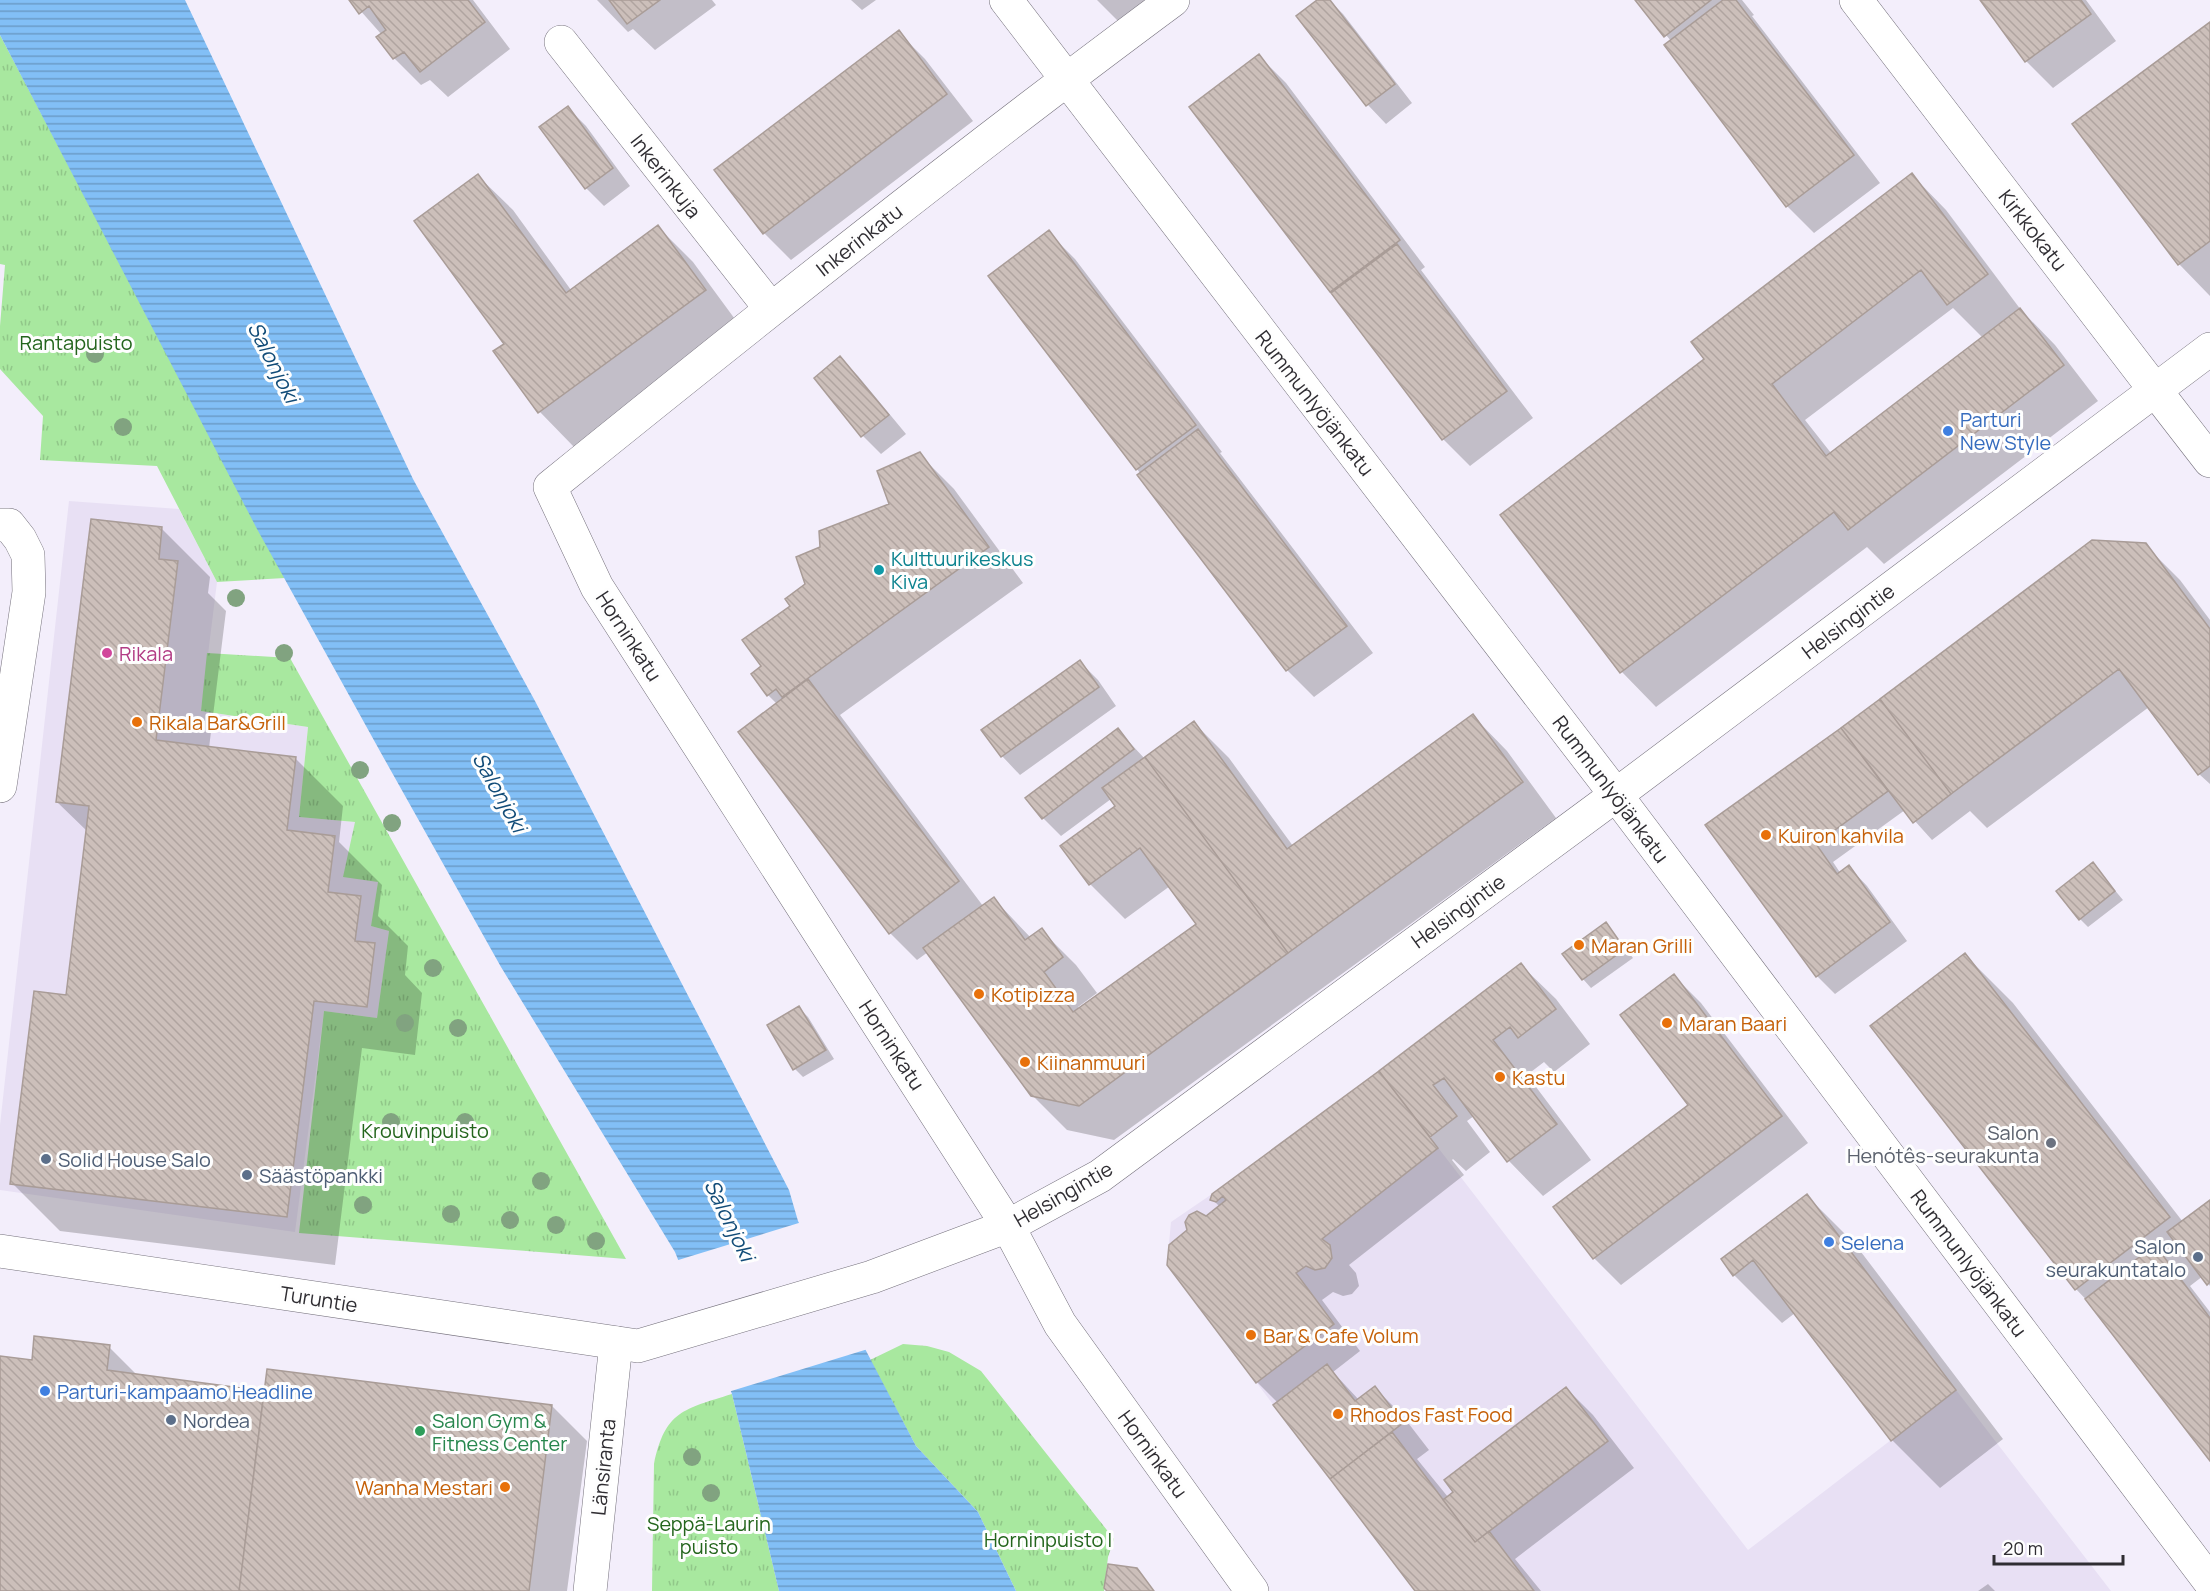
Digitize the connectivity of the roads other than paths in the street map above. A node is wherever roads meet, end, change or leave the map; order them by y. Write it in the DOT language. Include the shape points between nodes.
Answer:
graph roads {
  1 [pos="1006,0"];
  2 [pos="1173,0"];
  3 [pos="1856,0"];
  4 [pos="561,42"];
  5 [pos="1066,78"];
  6 [pos="771,309"];
  7 [pos="2210,349"];
  8 [pos="2155,390"];
  9 [pos="2210,461"];
  10 [pos="550,487"];
  11 [pos="4,525"];
  12 [pos="0,786"];
  13 [pos="1616,795"];
  14 [pos="1008,1226"];
  15 [pos="0,1251"];
  16 [pos="627,1345"];
  17 [pos="2210,1582"];
  18 [pos="590,1591"];
  19 [pos="1252,1591"];
  1 -- 5 [label="street, Rummunlyöjänkatu"];
  2 -- 5 [label="street, Inkerinkatu"];
  3 -- 8 [label="street, Kirkkokatu"];
  4 -- 6 [label="street, Inkerinkuja"];
  5 -- 6 [label="street, Inkerinkatu"];
  5 -- 13 [label="street, Rummunlyöjänkatu"];
  6 -- 10 [label="street, Inkerinkatu"];
  7 -- 8 [label="street, Helsingintie"];
  8 -- 9 [label="street, Kirkkokatu"];
  8 -- 13 [label="street, Helsingintie"];
  10 -- 14 [label="street, Horninkatu" via="597,587"];
  11 -- 12 [label="street" via="20,539 28,555 29,592"];
  13 -- 14 [label="street, Helsingintie" via="1100,1176"];
  13 -- 17 [label="street, Rummunlyöjänkatu"];
  14 -- 16 [label="street, Helsingintie" via="872,1277"];
  14 -- 19 [label="street, Horninkatu" via="1060,1324"];
  15 -- 16 [label="street, Turuntie"];
  16 -- 18 [label="street, Länsiranta"];
}
